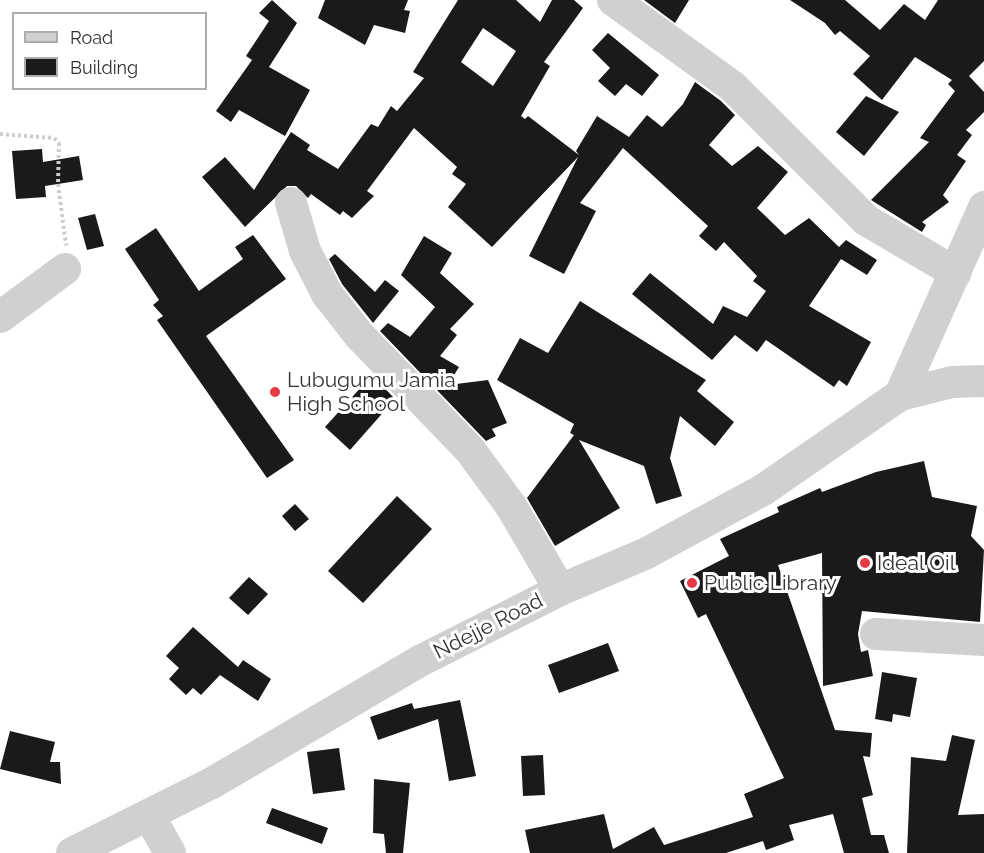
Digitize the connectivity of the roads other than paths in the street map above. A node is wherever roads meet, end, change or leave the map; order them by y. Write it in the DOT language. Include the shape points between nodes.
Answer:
graph roads {
  1 [pos="613,0"];
  2 [pos="291,202"];
  3 [pos="984,207"];
  4 [pos="65,269"];
  5 [pos="956,273"];
  6 [pos="0,317"];
  7 [pos="984,381"];
  8 [pos="900,395"];
  9 [pos="560,590"];
  10 [pos="876,634"];
  11 [pos="984,640"];
  12 [pos="150,817"];
  13 [pos="72,853"];
  14 [pos="170,853"];
  1 -- 5 [label="street" via="733,87 866,220"];
  2 -- 9 [label="street" via="305,251 327,294 358,335 470,450 511,506"];
  3 -- 5 [label="street"];
  4 -- 6 [label="street"];
  5 -- 8 [label="street"];
  7 -- 8 [label="street" via="952,382"];
  8 -- 9 [label="street, Ndejje Road" via="763,490 645,554"];
  9 -- 12 [label="street, Ndejje Road" via="420,660"];
  10 -- 11 [label="street"];
  12 -- 13 [label="street, Ndejje Road"];
  12 -- 14 [label="street"];
}
